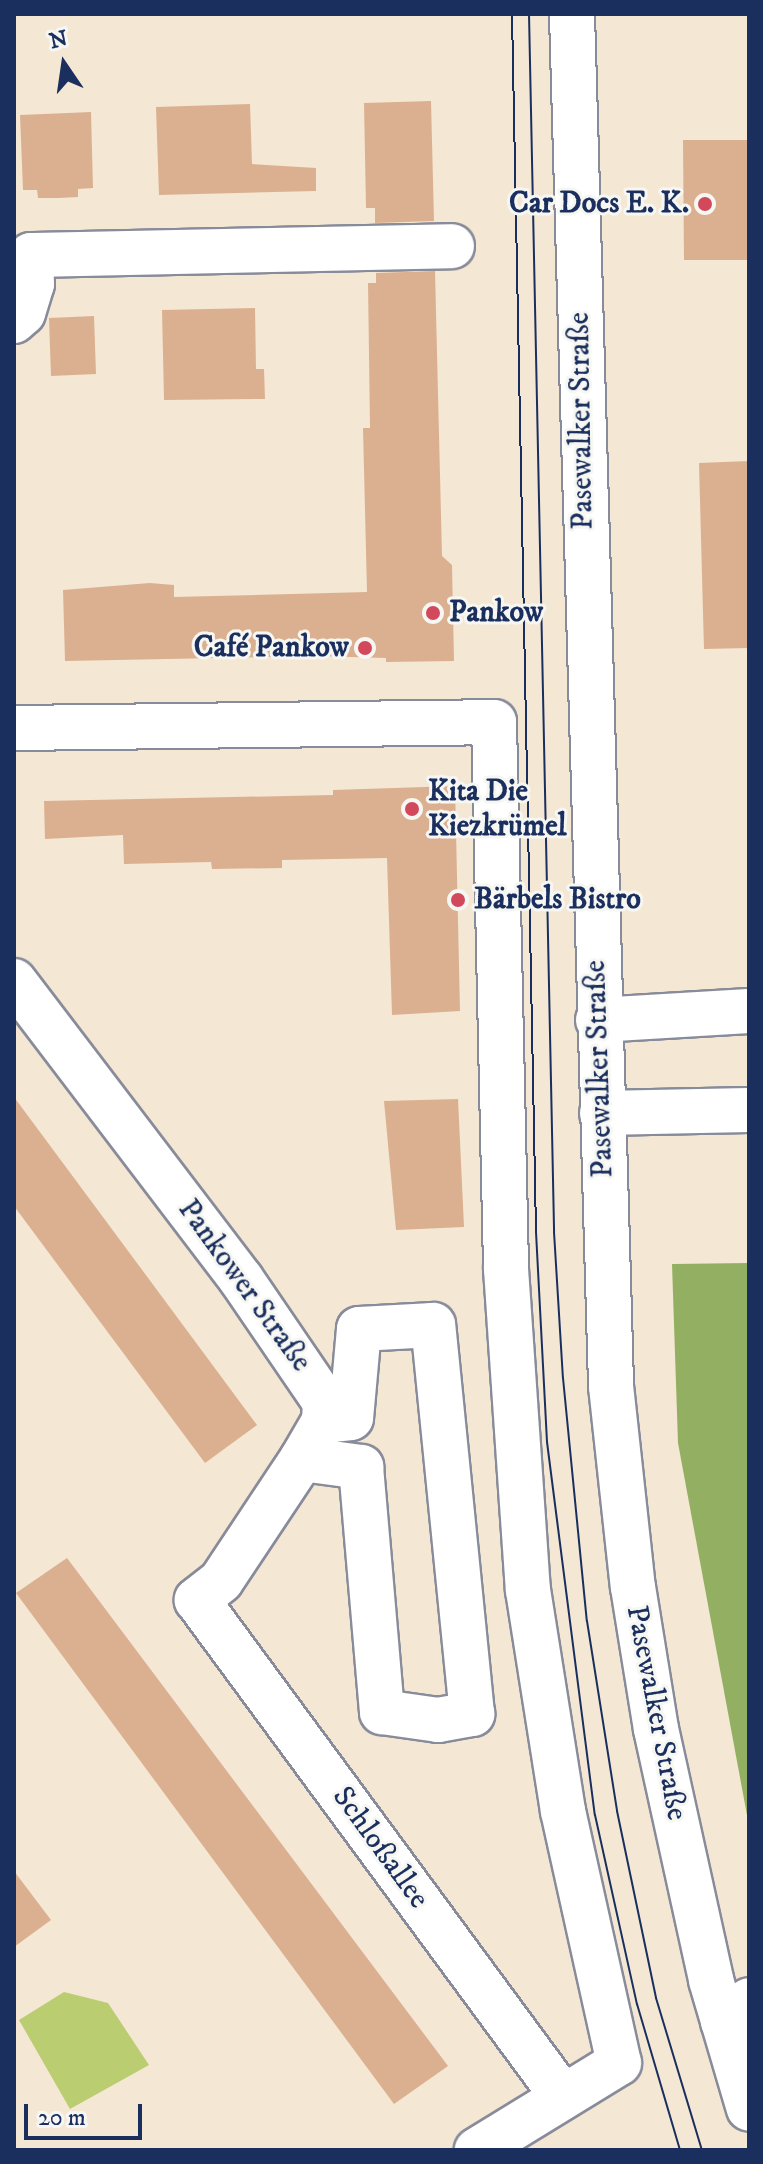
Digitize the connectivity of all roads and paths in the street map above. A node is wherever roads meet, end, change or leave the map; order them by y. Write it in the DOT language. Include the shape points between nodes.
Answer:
graph roads {
  1 [pos="572,14"];
  2 [pos="452,246"];
  3 [pos="14,321"];
  4 [pos="14,728"];
  5 [pos="14,981"];
  6 [pos="749,1011"];
  7 [pos="598,1020"];
  8 [pos="749,1110"];
  9 [pos="602,1113"];
  10 [pos="324,1421"];
  11 [pos="302,1459"];
  12 [pos="740,2015"];
  13 [pos="563,2097"];
  14 [pos="749,2109"];
  15 [pos="477,2150"];
  1 -- 7 [label="street, Pasewalker Straße"];
  2 -- 3 [label="street" via="31,255 32,284 23,313"];
  4 -- 13 [label="street" via="494,722 506,1269 528,1590 563,1811 619,2063"];
  5 -- 10 [label="street, Pankower Straße" via="289,1344 325,1402"];
  6 -- 7 [label="street"];
  7 -- 9 [label="street, Pasewalker Straße"];
  8 -- 9 [label="street"];
  9 -- 12 [label="street, Pasewalker Straße" via="611,1386 633,1587 656,1729"];
  10 -- 11 [label="street"];
  10 -- 11 [label="street" via="351,1418 359,1329 433,1325 472,1714 438,1720 382,1712 361,1467"];
  11 -- 13 [label="street, Schloßallee" via="221,1581 197,1600"];
  12 -- 14 [label="street, Pasewalker Straße"];
  13 -- 15 [label="street"];
}
